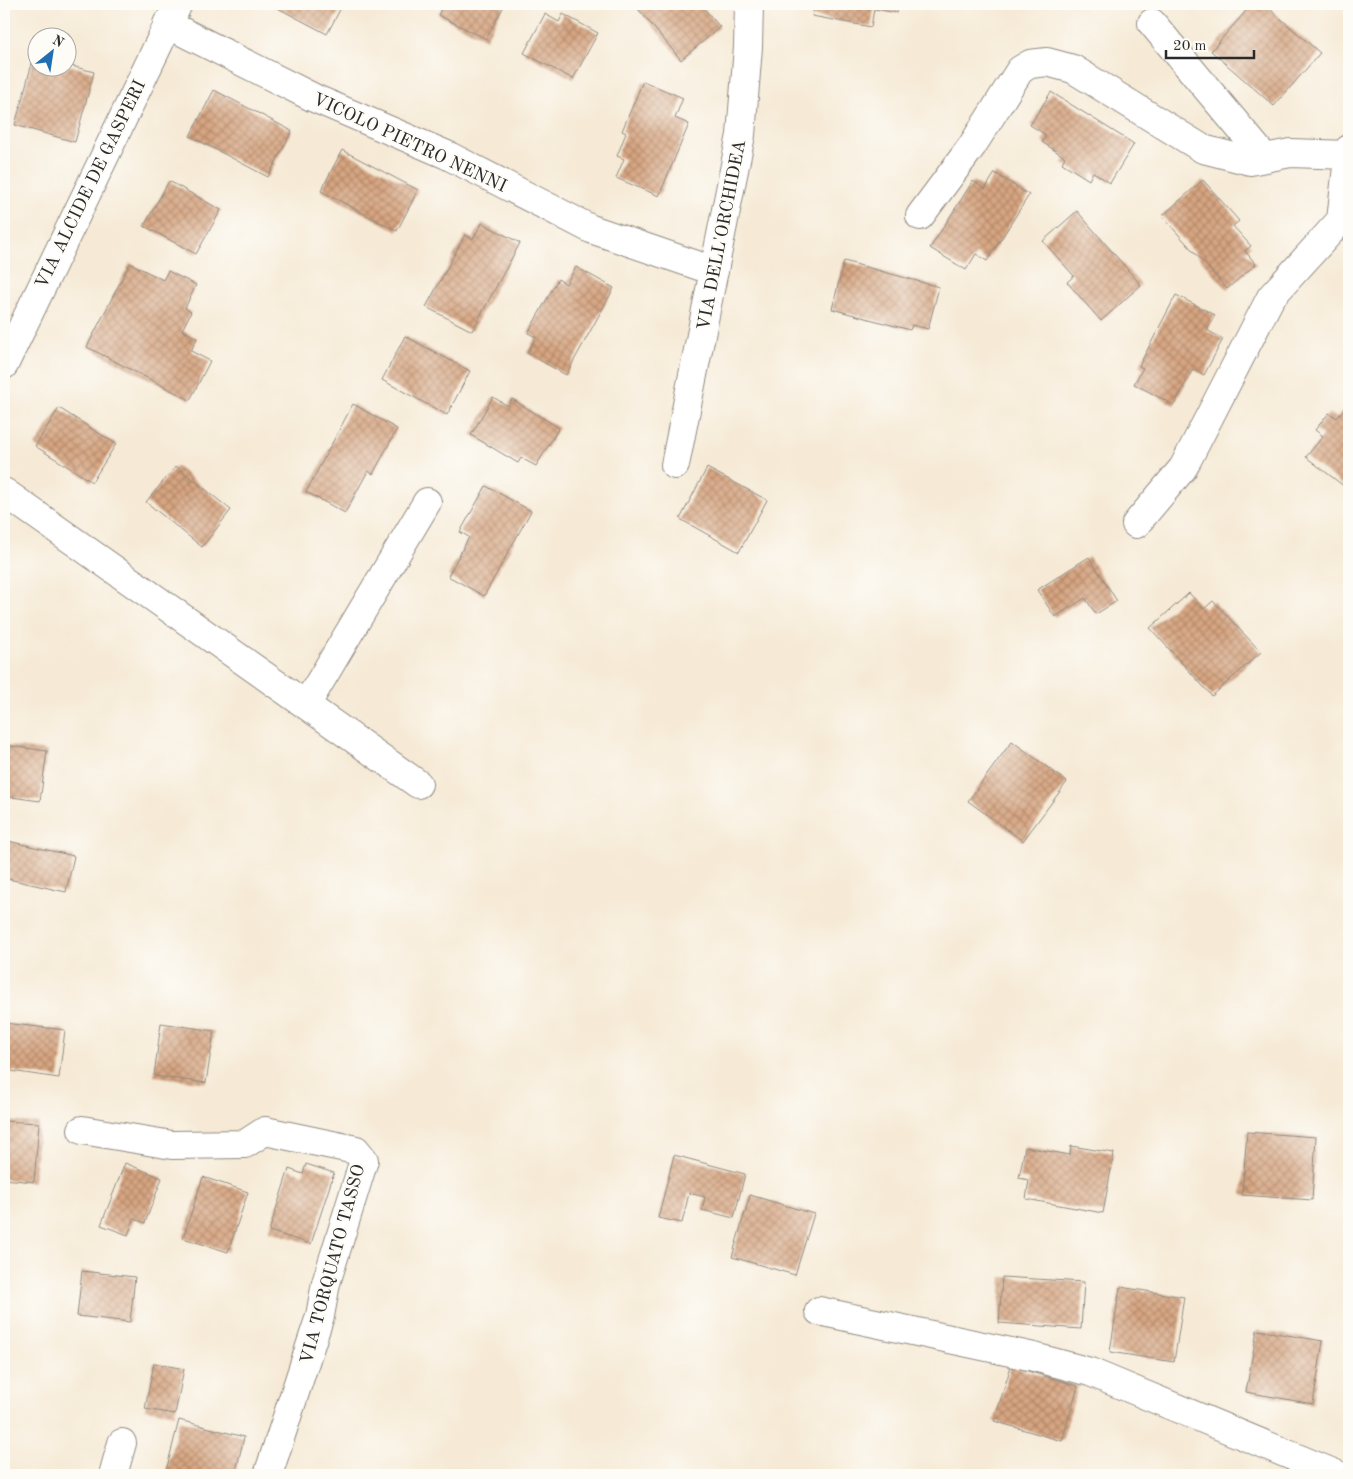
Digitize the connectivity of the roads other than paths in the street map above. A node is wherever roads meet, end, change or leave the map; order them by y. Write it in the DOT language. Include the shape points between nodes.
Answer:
graph roads {
  1 [pos="749,4"];
  2 [pos="172,14"];
  3 [pos="1152,23"];
  4 [pos="1349,149"];
  5 [pos="1349,155"];
  6 [pos="1265,158"];
  7 [pos="920,216"];
  8 [pos="1345,223"];
  9 [pos="714,271"];
  10 [pos="4,364"];
  11 [pos="676,465"];
  12 [pos="4,492"];
  13 [pos="427,502"];
  14 [pos="1136,524"];
  15 [pos="306,705"];
  16 [pos="418,784"];
  17 [pos="82,1130"];
  18 [pos="819,1311"];
  19 [pos="122,1443"];
  20 [pos="113,1475"];
  21 [pos="268,1475"];
  22 [pos="1338,1475"];
  1 -- 9 [label="street, VIA DELL'ORCHIDEA" via="741,135"];
  2 -- 9 [label="street, VICOLO PIETRO NENNI" via="314,98 447,155 591,229"];
  2 -- 10 [label="street, VIA ALCIDE DE GASPERI"];
  3 -- 6 [label="street"];
  4 -- 5 [label="street"];
  5 -- 6 [label="street" via="1290,153"];
  5 -- 8 [label="street"];
  6 -- 7 [label="street" via="1250,161 1204,149 1073,69 1047,62 1030,64 1020,70 972,146"];
  8 -- 14 [label="street" via="1272,298 1183,468"];
  9 -- 11 [label="street, VIA DELL'ORCHIDEA"];
  12 -- 15 [label="street"];
  13 -- 15 [label="street"];
  15 -- 16 [label="street"];
  17 -- 21 [label="street, VIA TORQUATO TASSO" via="172,1145 245,1144 265,1131 356,1150 364,1160 326,1283 320,1316"];
  18 -- 22 [label="street" via="1090,1372"];
  19 -- 20 [label="street"];
}
